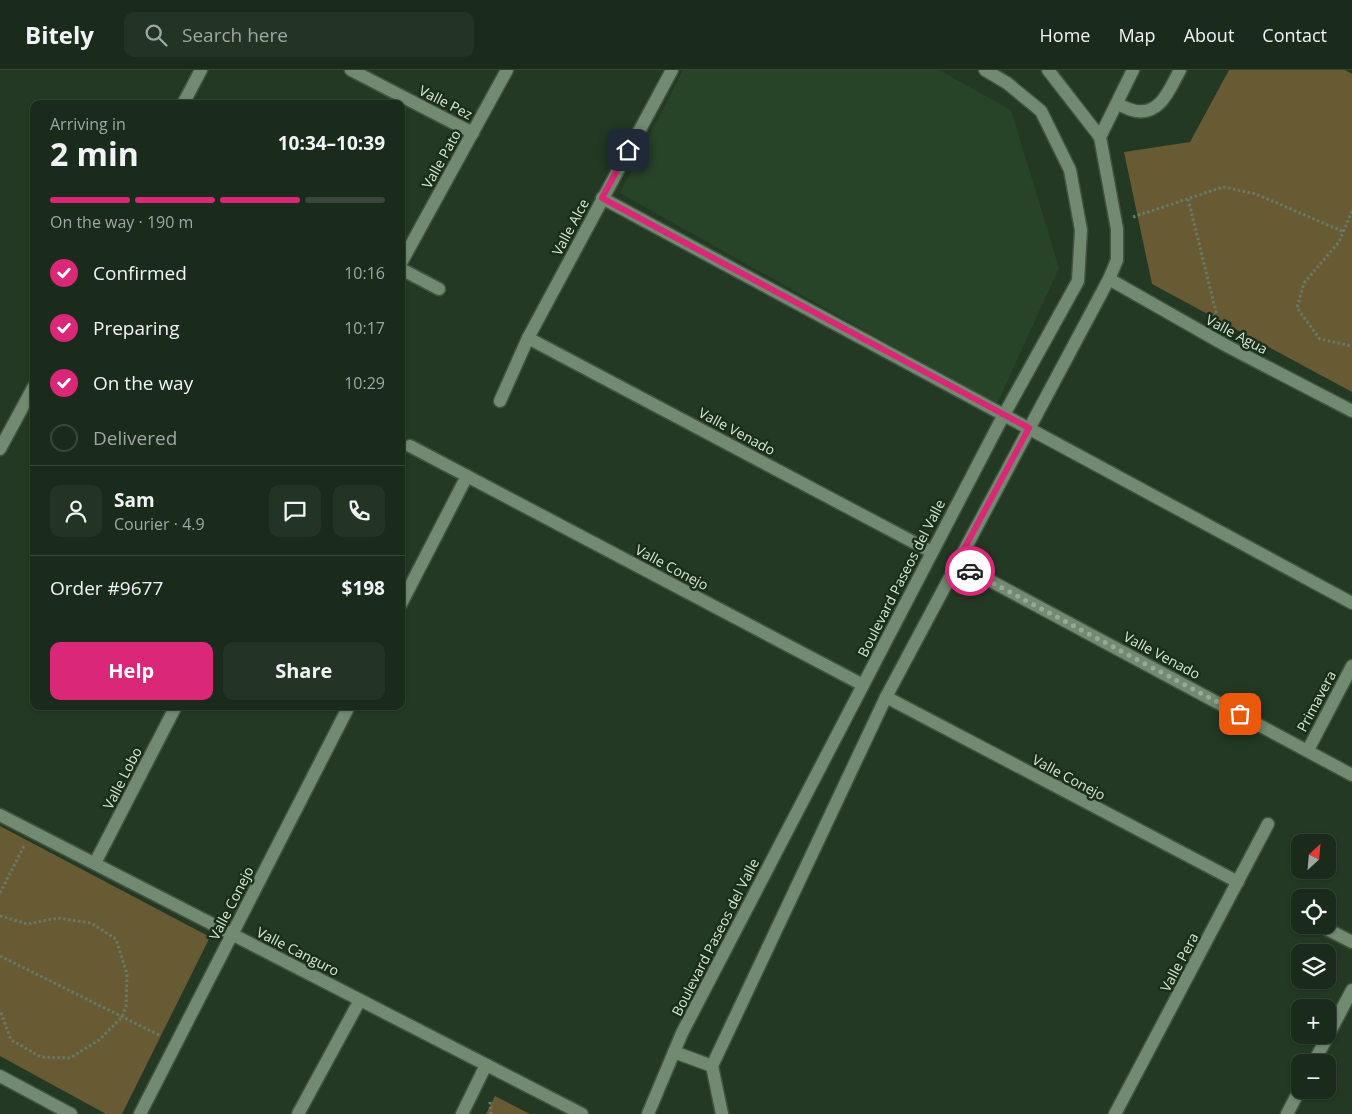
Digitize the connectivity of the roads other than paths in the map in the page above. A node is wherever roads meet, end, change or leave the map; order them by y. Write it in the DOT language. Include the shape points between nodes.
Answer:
graph roads {
  1 [pos="201,70"];
  2 [pos="351,70"];
  3 [pos="508,70"];
  4 [pos="672,70"];
  5 [pos="985,70"];
  6 [pos="1048,70"];
  7 [pos="1133,70"];
  8 [pos="1180,70"];
  9 [pos="185,100"];
  10 [pos="1116,104"];
  11 [pos="473,133"];
  12 [pos="1100,137"];
  13 [pos="602,198"];
  14 [pos="405,256"];
  15 [pos="405,271"];
  16 [pos="1109,279"];
  17 [pos="439,289"];
  18 [pos="528,338"];
  19 [pos="30,393"];
  20 [pos="500,401"];
  21 [pos="1352,411"];
  22 [pos="1004,415"];
  23 [pos="1029,428"];
  24 [pos="410,446"];
  25 [pos="0,449"];
  26 [pos="467,476"];
  27 [pos="932,552"];
  28 [pos="956,564"];
  29 [pos="405,596"];
  30 [pos="1352,602"];
  31 [pos="1352,666"];
  32 [pos="863,684"];
  33 [pos="886,696"];
  34 [pos="174,710"];
  35 [pos="347,710"];
  36 [pos="1308,750"];
  37 [pos="1352,775"];
  38 [pos="0,815"];
  39 [pos="1268,824"];
  40 [pos="94,864"];
  41 [pos="1238,882"];
  42 [pos="232,934"];
  43 [pos="1336,934"];
  44 [pos="1352,942"];
  45 [pos="1352,990"];
  46 [pos="360,1000"];
  47 [pos="674,1052"];
  48 [pos="1318,1054"];
  49 [pos="486,1065"];
  50 [pos="712,1066"];
  51 [pos="0,1076"];
  52 [pos="1295,1099"];
  53 [pos="71,1114"];
  54 [pos="140,1114"];
  55 [pos="298,1114"];
  56 [pos="462,1114"];
  57 [pos="582,1114"];
  58 [pos="648,1114"];
  59 [pos="722,1114"];
  60 [pos="1115,1114"];
  61 [pos="1287,1114"];
  1 -- 9 [label="street"];
  2 -- 11 [label="street, Valle Pez"];
  3 -- 11 [label="street, Valle Pato"];
  4 -- 13 [label="street, Valle Alce"];
  5 -- 22 [label="street, Boulevard Paseos del Valle" via="1041,110 1070,170 1081,230 1078,281"];
  6 -- 12 [label="street"];
  7 -- 10 [label="street"];
  8 -- 10 [label="street" via="1163,100 1151,110 1136,111"];
  10 -- 12 [label="street"];
  11 -- 14 [label="street, Valle Pato"];
  12 -- 16 [label="street" via="1117,230 1117,260"];
  13 -- 18 [label="street, Valle Alce"];
  13 -- 22 [label="street"];
  15 -- 17 [label="street"];
  16 -- 21 [label="street, Valle Agua" via="1225,346"];
  16 -- 23 [label="street"];
  18 -- 20 [label="street, Valle Alce"];
  18 -- 27 [label="street, Valle Venado"];
  19 -- 25 [label="street"];
  22 -- 23 [label="street"];
  22 -- 27 [label="street, Boulevard Paseos del Valle"];
  23 -- 28 [label="street"];
  23 -- 30 [label="street"];
  24 -- 26 [label="street, Valle Conejo"];
  26 -- 29 [label="street"];
  26 -- 32 [label="street, Valle Conejo"];
  27 -- 32 [label="street, Boulevard Paseos del Valle"];
  28 -- 33 [label="street"];
  28 -- 36 [label="street, Valle Venado"];
  31 -- 36 [label="street, Primavera"];
  32 -- 47 [label="street, Boulevard Paseos del Valle"];
  33 -- 41 [label="street, Valle Conejo"];
  33 -- 50 [label="street"];
  34 -- 40 [label="street, Valle Lobo"];
  35 -- 42 [label="street, Valle Conejo"];
  36 -- 37 [label="street, Valle Venado"];
  38 -- 40 [label="street, Valle Canguro"];
  39 -- 41 [label="street, Valle Pera"];
  40 -- 42 [label="street, Valle Canguro"];
  41 -- 60 [label="street, Valle Pera"];
  42 -- 46 [label="street, Valle Canguro"];
  42 -- 54 [label="street, Valle Conejo"];
  43 -- 44 [label="street"];
  45 -- 48 [label="street"];
  46 -- 49 [label="street, Valle Canguro"];
  46 -- 55 [label="street"];
  47 -- 50 [label="street"];
  47 -- 58 [label="street, Boulevard Paseos del Valle"];
  49 -- 56 [label="street"];
  49 -- 57 [label="street, Valle Canguro"];
  50 -- 59 [label="street"];
  51 -- 53 [label="street"];
  52 -- 61 [label="street"];
}
